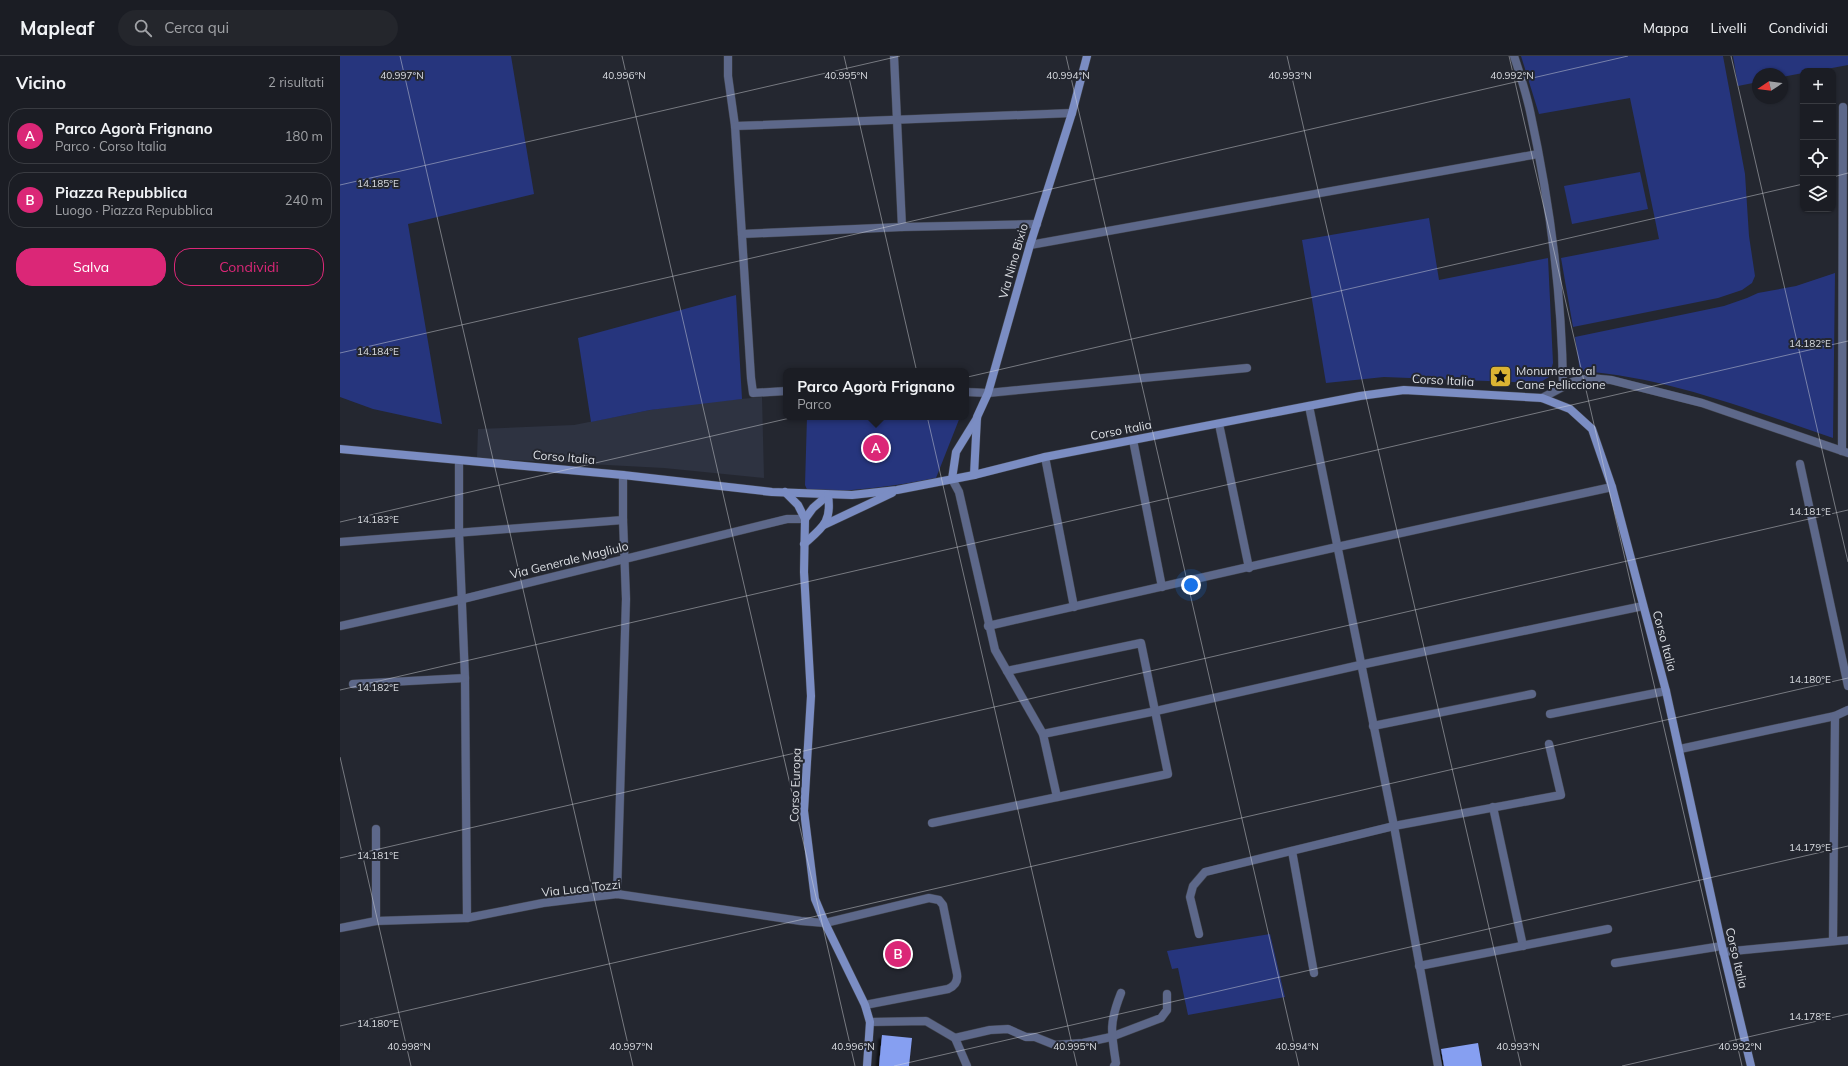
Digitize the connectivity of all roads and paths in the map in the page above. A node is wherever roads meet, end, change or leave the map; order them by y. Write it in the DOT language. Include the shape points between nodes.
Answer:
graph roads {
  1 [pos="728,56"];
  2 [pos="894,56"];
  3 [pos="1087,56"];
  4 [pos="1514,56"];
  5 [pos="1843,107"];
  6 [pos="1072,113"];
  7 [pos="898,119"];
  8 [pos="736,126"];
  9 [pos="1538,154"];
  10 [pos="1037,224"];
  11 [pos="902,227"];
  12 [pos="742,234"];
  13 [pos="1030,246"];
  14 [pos="1248,368"];
  15 [pos="1563,386"];
  16 [pos="783,391"];
  17 [pos="969,392"];
  18 [pos="988,394"];
  19 [pos="1542,398"];
  20 [pos="1309,406"];
  21 [pos="977,417"];
  22 [pos="1219,424"];
  23 [pos="1133,440"];
  24 [pos="340,449"];
  25 [pos="1845,452"];
  26 [pos="1045,456"];
  27 [pos="459,460"];
  28 [pos="1800,464"];
  29 [pos="623,475"];
  30 [pos="974,475"];
  31 [pos="952,479"];
  32 [pos="1612,487"];
  33 [pos="897,490"];
  34 [pos="785,492"];
  35 [pos="828,495"];
  36 [pos="623,520"];
  37 [pos="805,520"];
  38 [pos="824,525"];
  39 [pos="459,532"];
  40 [pos="340,542"];
  41 [pos="804,544"];
  42 [pos="1337,547"];
  43 [pos="625,558"];
  44 [pos="1248,568"];
  45 [pos="1162,588"];
  46 [pos="462,599"];
  47 [pos="1643,606"];
  48 [pos="1074,607"];
  49 [pos="340,626"];
  50 [pos="988,626"];
  51 [pos="1360,665"];
  52 [pos="1007,672"];
  53 [pos="465,678"];
  54 [pos="353,684"];
  55 [pos="1848,686"];
  56 [pos="1666,691"];
  57 [pos="1532,694"];
  58 [pos="1848,710"];
  59 [pos="1156,711"];
  60 [pos="1550,714"];
  61 [pos="1835,716"];
  62 [pos="1373,726"];
  63 [pos="1043,734"];
  64 [pos="1549,744"];
  65 [pos="1680,749"];
  66 [pos="1057,797"];
  67 [pos="1493,807"];
  68 [pos="932,824"];
  69 [pos="1394,826"];
  70 [pos="376,829"];
  71 [pos="1292,851"];
  72 [pos="618,894"];
  73 [pos="467,918"];
  74 [pos="376,922"];
  75 [pos="825,923"];
  76 [pos="340,928"];
  77 [pos="1608,929"];
  78 [pos="1199,934"];
  79 [pos="1848,940"];
  80 [pos="1833,941"];
  81 [pos="1523,946"];
  82 [pos="1723,949"];
  83 [pos="1615,963"];
  84 [pos="1419,966"];
  85 [pos="1314,973"];
  86 [pos="1121,993"];
  87 [pos="1167,994"];
  88 [pos="865,1005"];
  89 [pos="870,1022"];
  90 [pos="1111,1037"];
  91 [pos="955,1038"];
  92 [pos="867,1066"];
  93 [pos="967,1066"];
  94 [pos="1114,1066"];
  95 [pos="1438,1066"];
  96 [pos="1750,1066"];
  1 -- 8 [label="street" via="728,76"];
  2 -- 7 [label="street"];
  3 -- 6 [label="street, Via Nino Bixio"];
  4 -- 9 [label="street" via="1530,111"];
  5 -- 25 [label="street"];
  6 -- 7 [label="street"];
  6 -- 10 [label="street, Via Nino Bixio"];
  7 -- 8 [label="street"];
  7 -- 11 [label="street"];
  8 -- 12 [label="street"];
  9 -- 13 [label="street"];
  9 -- 15 [label="street" via="1556,256 1562,330"];
  10 -- 11 [label="street"];
  10 -- 13 [label="street, Via Nino Bixio"];
  11 -- 12 [label="street"];
  12 -- 16 [label="street" via="753,393"];
  13 -- 18 [label="street, Via Nino Bixio"];
  14 -- 18 [label="street"];
  15 -- 19 [label="street"];
  15 -- 25 [label="street" via="1590,378 1611,380 1702,403"];
  17 -- 18 [label="street"];
  18 -- 21 [label="street, Via Nino Bixio"];
  19 -- 20 [label="street, Corso Italia" via="1404,390"];
  19 -- 32 [label="street, Corso Italia" via="1570,409 1592,429"];
  20 -- 22 [label="street, Corso Italia"];
  20 -- 42 [label="street"];
  21 -- 30 [label="street, Via Nino Bixio"];
  21 -- 31 [label="street" via="956,452"];
  22 -- 23 [label="street, Corso Italia"];
  22 -- 44 [label="street"];
  23 -- 26 [label="street, Corso Italia"];
  23 -- 45 [label="street"];
  24 -- 27 [label="street, Corso Italia"];
  26 -- 30 [label="street, Corso Italia"];
  26 -- 48 [label="street"];
  27 -- 29 [label="street, Corso Italia"];
  27 -- 39 [label="street"];
  28 -- 55 [label="street"];
  29 -- 34 [label="street, Corso Italia"];
  29 -- 36 [label="street"];
  30 -- 31 [label="street, Corso Italia"];
  31 -- 33 [label="street, Corso Italia"];
  31 -- 50 [label="street" via="959,492"];
  32 -- 42 [label="street"];
  32 -- 47 [label="street, Corso Italia"];
  33 -- 35 [label="street, Corso Italia"];
  33 -- 38 [label="street"];
  34 -- 35 [label="street, Corso Italia"];
  34 -- 37 [label="street" via="798,506"];
  35 -- 37 [label="street" via="813,508"];
  35 -- 38 [label="street" via="830,510"];
  36 -- 39 [label="street"];
  36 -- 43 [label="street"];
  37 -- 41 [label="street"];
  37 -- 43 [label="street, Via Generale Magliulo" via="787,519"];
  38 -- 41 [label="street"];
  39 -- 40 [label="street"];
  39 -- 46 [label="street"];
  41 -- 75 [label="street, Corso Europa" via="811,696 804,811 815,899"];
  42 -- 44 [label="street"];
  42 -- 51 [label="street"];
  43 -- 46 [label="street, Via Generale Magliulo"];
  43 -- 72 [label="street"];
  44 -- 45 [label="street"];
  45 -- 48 [label="street"];
  46 -- 49 [label="street, Via Generale Magliulo"];
  46 -- 53 [label="street"];
  47 -- 51 [label="street"];
  47 -- 56 [label="street, Corso Italia"];
  48 -- 50 [label="street"];
  50 -- 52 [label="street" via="995,650"];
  51 -- 59 [label="street"];
  51 -- 62 [label="street"];
  52 -- 59 [label="street" via="1141,643"];
  52 -- 63 [label="street"];
  53 -- 54 [label="street"];
  53 -- 73 [label="street"];
  56 -- 60 [label="street"];
  56 -- 65 [label="street, Corso Italia"];
  57 -- 62 [label="street"];
  58 -- 61 [label="street"];
  59 -- 63 [label="street"];
  59 -- 66 [label="street" via="1168,774"];
  61 -- 65 [label="street"];
  61 -- 80 [label="street"];
  62 -- 69 [label="street"];
  63 -- 66 [label="street"];
  64 -- 67 [label="street" via="1561,795"];
  65 -- 82 [label="street, Corso Italia"];
  66 -- 68 [label="street"];
  67 -- 69 [label="street"];
  67 -- 81 [label="street"];
  69 -- 71 [label="street"];
  69 -- 84 [label="street"];
  70 -- 74 [label="street"];
  71 -- 78 [label="street" via="1205,872 1193,886 1190,897"];
  71 -- 85 [label="street"];
  72 -- 73 [label="street, Via Luca Tozzi"];
  72 -- 75 [label="street, Via Luca Tozzi"];
  73 -- 74 [label="street, Via Luca Tozzi"];
  74 -- 76 [label="street, Via Luca Tozzi"];
  75 -- 88 [label="street, Corso Europa"];
  75 -- 88 [label="street, Via Luca Tozzi" via="929,898 936,898 941,902 957,974 955,985 948,989"];
  77 -- 81 [label="street"];
  79 -- 80 [label="street"];
  80 -- 82 [label="street"];
  81 -- 84 [label="street"];
  82 -- 83 [label="street"];
  82 -- 96 [label="street, Corso Italia"];
  84 -- 95 [label="street"];
  86 -- 90 [label="street" via="1112,1018"];
  87 -- 90 [label="street" via="1167,1010 1161,1018"];
  88 -- 89 [label="street, Corso Europa"];
  89 -- 91 [label="street" via="926,1021"];
  89 -- 92 [label="street, Corso Europa"];
  90 -- 91 [label="street" via="1055,1045 1035,1037 1026,1038 1008,1029 990,1030"];
  90 -- 94 [label="street" via="1116,1063"];
  91 -- 93 [label="street"];
}
